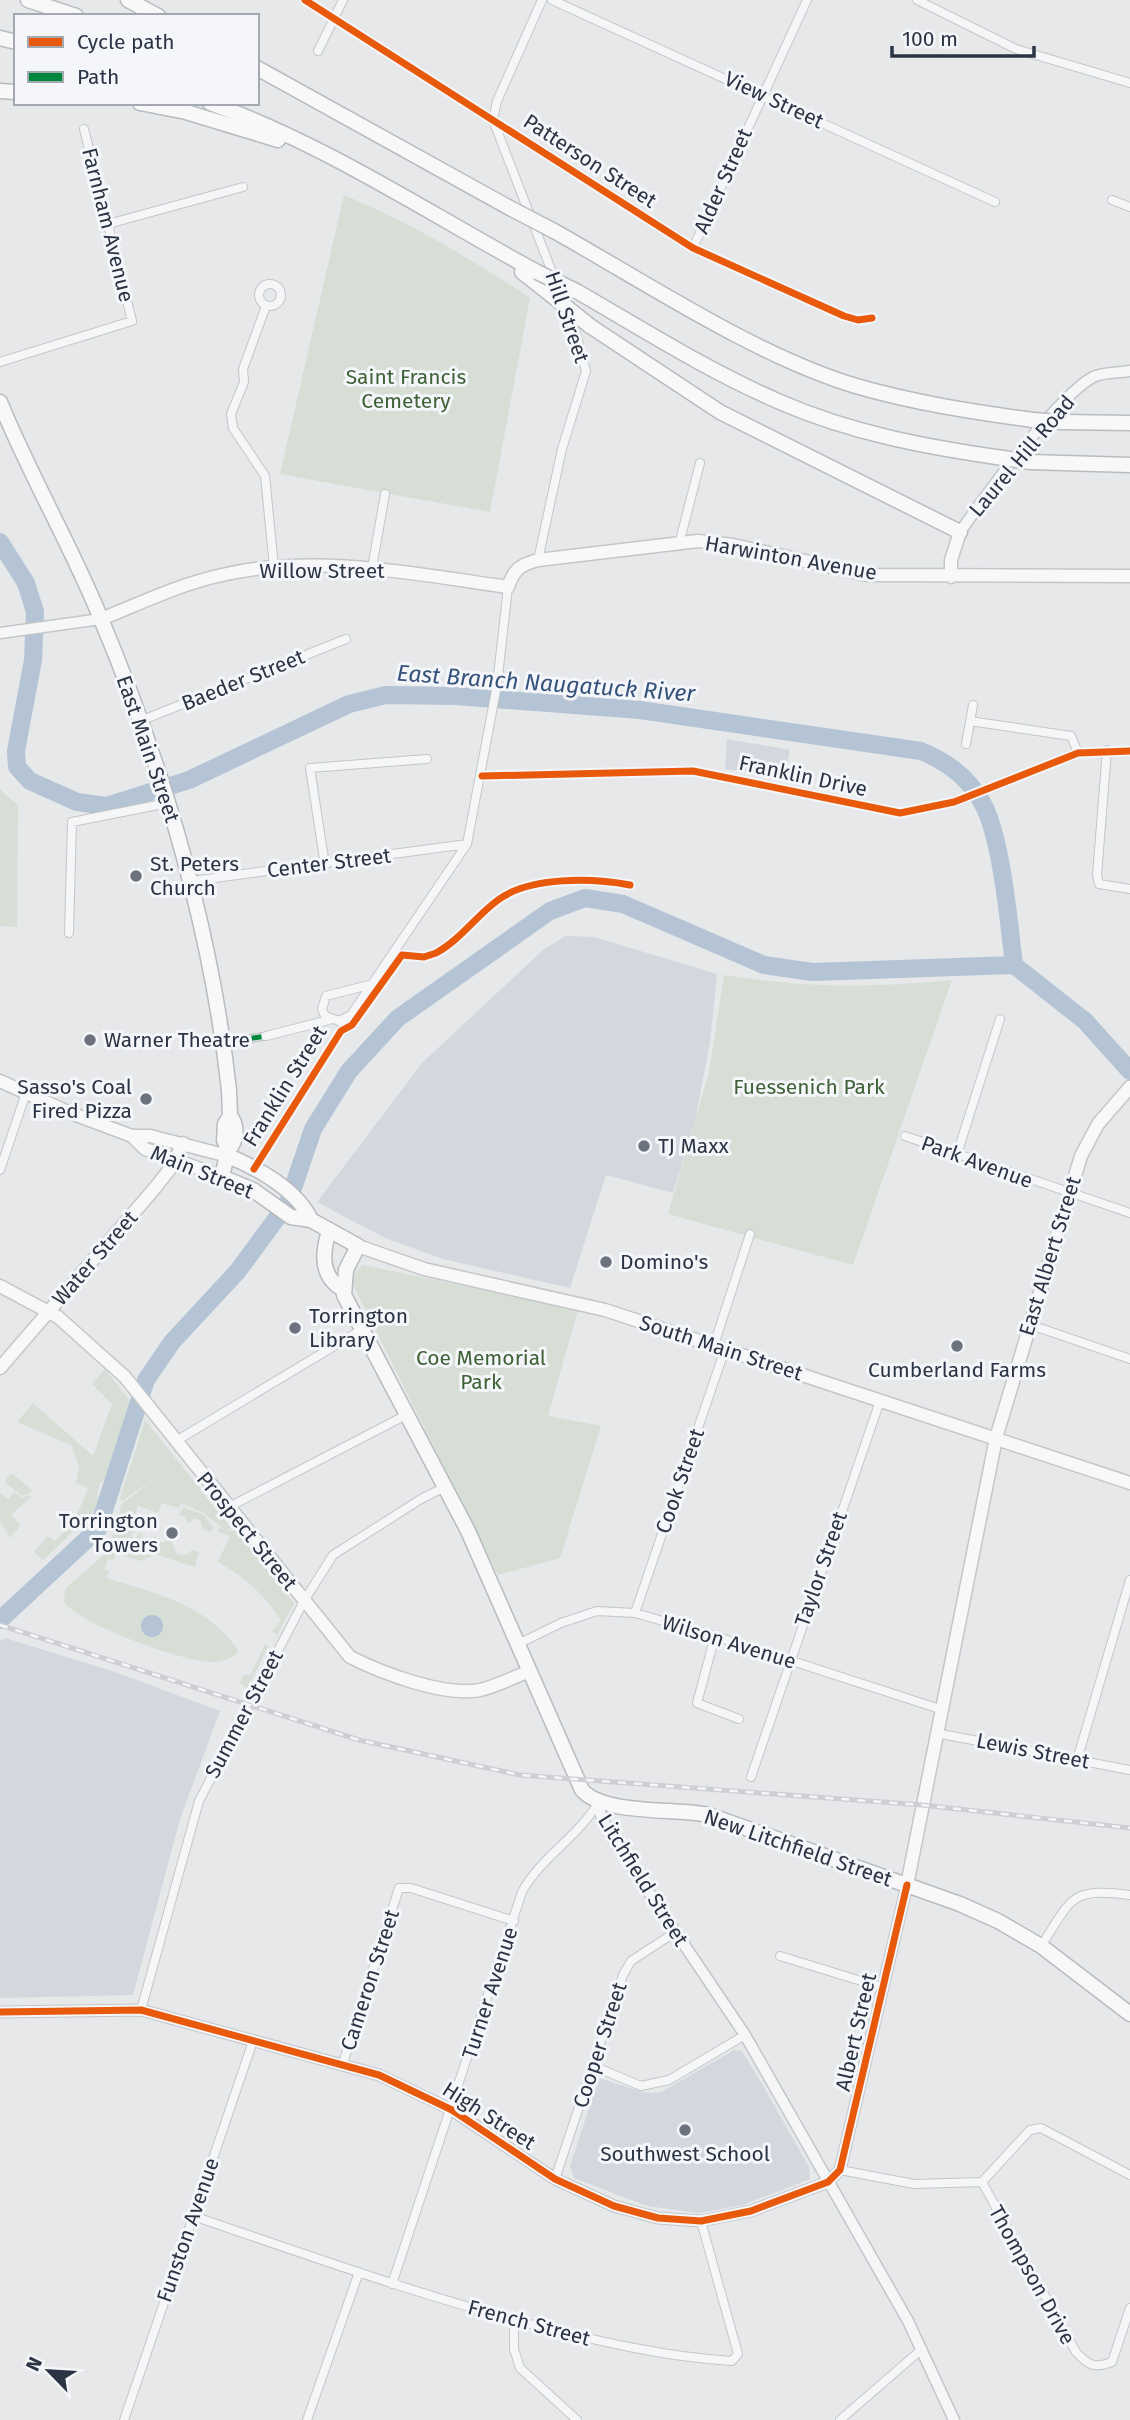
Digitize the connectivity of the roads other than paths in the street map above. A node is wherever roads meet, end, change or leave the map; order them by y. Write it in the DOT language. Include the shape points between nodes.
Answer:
graph roads {
  1 [pos="28,0"];
  2 [pos="128,0"];
  3 [pos="304,0"];
  4 [pos="343,0"];
  5 [pos="542,0"];
  6 [pos="552,0"];
  7 [pos="807,0"];
  8 [pos="917,0"];
  9 [pos="70,14"];
  10 [pos="154,14"];
  11 [pos="332,19"];
  12 [pos="318,51"];
  13 [pos="259,71"];
  14 [pos="1130,83"];
  15 [pos="762,94"];
  16 [pos="150,105"];
  17 [pos="215,105"];
  18 [pos="493,120"];
  19 [pos="84,129"];
  20 [pos="330,157"];
  21 [pos="243,187"];
  22 [pos="1112,200"];
  23 [pos="995,202"];
  24 [pos="1130,207"];
  25 [pos="108,224"];
  26 [pos="488,246"];
  27 [pos="693,248"];
  28 [pos="266,306"];
  29 [pos="872,318"];
  30 [pos="0,362"];
  31 [pos="1130,371"];
  32 [pos="2,409"];
  33 [pos="1130,423"];
  34 [pos="700,463"];
  35 [pos="1130,465"];
  36 [pos="385,495"];
  37 [pos="960,532"];
  38 [pos="679,544"];
  39 [pos="538,560"];
  40 [pos="274,567"];
  41 [pos="372,568"];
  42 [pos="1130,576"];
  43 [pos="951,577"];
  44 [pos="508,587"];
  45 [pos="101,619"];
  46 [pos="0,633"];
  47 [pos="346,639"];
  48 [pos="973,705"];
  49 [pos="140,721"];
  50 [pos="970,721"];
  51 [pos="966,744"];
  52 [pos="1107,750"];
  53 [pos="1130,751"];
  54 [pos="1078,753"];
  55 [pos="427,759"];
  56 [pos="482,776"];
  57 [pos="168,801"];
  58 [pos="467,844"];
  59 [pos="325,865"];
  60 [pos="192,881"];
  61 [pos="1130,889"];
  62 [pos="69,933"];
  63 [pos="369,985"];
  64 [pos="1000,1018"];
  65 [pos="329,1020"];
  66 [pos="344,1020"];
  67 [pos="265,1036"];
  68 [pos="222,1043"];
  69 [pos="0,1081"];
  70 [pos="1130,1087"];
  71 [pos="26,1093"];
  72 [pos="132,1136"];
  73 [pos="905,1136"];
  74 [pos="183,1143"];
  75 [pos="957,1154"];
  76 [pos="231,1155"];
  77 [pos="176,1160"];
  78 [pos="0,1170"];
  79 [pos="258,1171"];
  80 [pos="222,1177"];
  81 [pos="280,1187"];
  82 [pos="1069,1193"];
  83 [pos="274,1205"];
  84 [pos="1130,1213"];
  85 [pos="311,1220"];
  86 [pos="329,1231"];
  87 [pos="750,1234"];
  88 [pos="358,1247"];
  89 [pos="0,1286"];
  90 [pos="342,1289"];
  91 [pos="48,1312"];
  92 [pos="1028,1324"];
  93 [pos="362,1330"];
  94 [pos="720,1347"];
  95 [pos="1130,1359"];
  96 [pos="0,1368"];
  97 [pos="880,1401"];
  98 [pos="408,1414"];
  99 [pos="996,1438"];
  100 [pos="176,1441"];
  101 [pos="1130,1483"];
  102 [pos="445,1487"];
  103 [pos="227,1508"];
  104 [pos="1130,1580"];
  105 [pos="304,1601"];
  106 [pos="635,1613"];
  107 [pos="715,1636"];
  108 [pos="519,1644"];
  109 [pos="789,1660"];
  110 [pos="530,1671"];
  111 [pos="940,1709"];
  112 [pos="738,1719"];
  113 [pos="936,1733"];
  114 [pos="1077,1760"];
  115 [pos="1130,1770"];
  116 [pos="751,1777"];
  117 [pos="598,1803"];
  118 [pos="907,1885"];
  119 [pos="1130,1895"];
  120 [pos="514,1921"];
  121 [pos="674,1933"];
  122 [pos="1041,1946"];
  123 [pos="780,1956"];
  124 [pos="884,1988"];
  125 [pos="141,2010"];
  126 [pos="0,2012"];
  127 [pos="1130,2014"];
  128 [pos="745,2035"];
  129 [pos="253,2041"];
  130 [pos="342,2066"];
  131 [pos="593,2066"];
  132 [pos="452,2110"];
  133 [pos="840,2170"];
  134 [pos="1130,2175"];
  135 [pos="555,2179"];
  136 [pos="828,2182"];
  137 [pos="982,2182"];
  138 [pos="193,2217"];
  139 [pos="701,2221"];
  140 [pos="359,2272"];
  141 [pos="393,2284"];
  142 [pos="1130,2308"];
  143 [pos="514,2319"];
  144 [pos="922,2349"];
  145 [pos="124,2420"];
  146 [pos="307,2420"];
  147 [pos="577,2420"];
  148 [pos="840,2420"];
  149 [pos="954,2420"];
  1 -- 9 [label="highway"];
  2 -- 10 [label="highway"];
  3 -- 11 [label="street, Patterson Street"];
  4 -- 11 [label="street"];
  5 -- 18 [label="street"];
  6 -- 15 [label="street, View Street"];
  7 -- 15 [label="street, Alder Street"];
  8 -- 14 [label="street" via="1016,50"];
  11 -- 12 [label="street"];
  11 -- 18 [label="street, Patterson Street"];
  13 -- 33 [label="highway, bridge" via="788,360 854,385 936,407 1062,422"];
  15 -- 23 [label="street, View Street"];
  15 -- 27 [label="street, Alder Street"];
  16 -- 20 [label="highway"];
  17 -- 20 [label="highway"];
  18 -- 27 [label="street, Patterson Street"];
  18 -- 39 [label="street, Hill Street" via="586,371 562,449"];
  19 -- 25 [label="street, Farnham Avenue"];
  20 -- 26 [label="highway"];
  21 -- 25 [label="street"];
  22 -- 24 [label="street"];
  25 -- 30 [label="street, Farnham Avenue" via="132,321"];
  26 -- 35 [label="highway, bridge" via="719,373 781,403 844,425 916,446 1030,462"];
  26 -- 37 [label="highway, bridge" via="590,326 720,412"];
  27 -- 29 [label="street, Patterson Street" via="844,316"];
  28 -- 40 [label="street" via="231,414 233,428 265,475"];
  31 -- 37 [label="street, Laurel Hill Road" via="1095,376 1071,394"];
  32 -- 45 [label="highway, East Main Street"];
  34 -- 38 [label="street"];
  36 -- 41 [label="street"];
  37 -- 43 [label="main road, Laurel Hill Road"];
  38 -- 39 [label="main road, Harwinton Avenue"];
  38 -- 43 [label="main road, Harwinton Avenue" via="733,545 867,575"];
  39 -- 44 [label="main road" via="521,565"];
  40 -- 41 [label="main road, Willow Street"];
  40 -- 45 [label="main road, Willow Street" via="176,588"];
  41 -- 44 [label="main road, Willow Street"];
  42 -- 43 [label="main road, Harwinton Avenue"];
  44 -- 56 [label="street, Franklin Street"];
  45 -- 46 [label="street"];
  45 -- 49 [label="highway, East Main Street"];
  47 -- 49 [label="street, Baeder Street"];
  48 -- 50 [label="street"];
  49 -- 57 [label="highway, East Main Street"];
  50 -- 51 [label="street"];
  50 -- 54 [label="street" via="1072,736"];
  52 -- 53 [label="street, Franklin Drive"];
  52 -- 54 [label="street, Franklin Drive"];
  52 -- 61 [label="street" via="1097,875 1099,884"];
  54 -- 56 [label="street, Franklin Drive" via="954,802 900,813 693,771"];
  55 -- 59 [label="street" via="310,768"];
  56 -- 58 [label="street, Franklin Street"];
  57 -- 60 [label="highway, East Main Street"];
  57 -- 62 [label="street" via="72,822"];
  58 -- 59 [label="street, Center Street"];
  58 -- 63 [label="street, Franklin Street"];
  59 -- 60 [label="street, Center Street"];
  60 -- 68 [label="highway, East Main Street"];
  63 -- 65 [label="street, Franklin Street" via="326,996 322,1009"];
  63 -- 66 [label="street, Franklin Street"];
  64 -- 75 [label="street"];
  65 -- 66 [label="street, Franklin Street"];
  65 -- 67 [label="street"];
  66 -- 79 [label="street, Franklin Street"];
  67 -- 68 [label="street"];
  68 -- 76 [label="highway, East Main Street" via="235,1134"];
  69 -- 71 [label="main road, Main Street"];
  70 -- 82 [label="main road, East Albert Street" via="1087,1141"];
  71 -- 72 [label="main road, Main Street"];
  71 -- 78 [label="street"];
  72 -- 74 [label="main road, Main Street"];
  72 -- 77 [label="main road, Main Street" via="145,1149"];
  73 -- 75 [label="street, Park Avenue"];
  74 -- 76 [label="main road, Main Street"];
  74 -- 77 [label="main road, Water Street"];
  75 -- 82 [label="street, Park Avenue"];
  76 -- 79 [label="highway, Main Street"];
  76 -- 80 [label="highway, East Main Street"];
  77 -- 80 [label="main road, Main Street"];
  77 -- 91 [label="main road, Water Street"];
  79 -- 81 [label="highway, Main Street"];
  80 -- 83 [label="highway, Main Street"];
  81 -- 85 [label="highway, South Main Street" via="298,1201"];
  82 -- 84 [label="street, Park Avenue"];
  82 -- 92 [label="main road, East Albert Street"];
  83 -- 85 [label="highway, South Main Street" via="289,1216"];
  85 -- 86 [label="highway, South Main Street"];
  86 -- 88 [label="highway, South Main Street"];
  86 -- 90 [label="highway, Litchfield Street" via="326,1272"];
  87 -- 94 [label="street, Cook Street"];
  88 -- 90 [label="highway" via="348,1262"];
  88 -- 94 [label="main road, South Main Street" via="424,1269 605,1310"];
  89 -- 91 [label="main road, Prospect Street"];
  90 -- 93 [label="highway, Litchfield Street"];
  91 -- 96 [label="main road, Water Street"];
  91 -- 100 [label="main road, Prospect Street" via="88,1341 125,1377"];
  92 -- 95 [label="street"];
  92 -- 99 [label="main road, East Albert Street"];
  93 -- 98 [label="highway, Litchfield Street"];
  93 -- 100 [label="street"];
  94 -- 97 [label="main road, South Main Street"];
  94 -- 106 [label="street, Cook Street"];
  97 -- 99 [label="main road, South Main Street"];
  97 -- 109 [label="street, Taylor Street"];
  98 -- 102 [label="highway, Litchfield Street"];
  98 -- 103 [label="street"];
  99 -- 101 [label="main road, South Main Street"];
  99 -- 111 [label="main road, Albert Street"];
  100 -- 103 [label="main road, Prospect Street"];
  102 -- 105 [label="street, Summer Street" via="333,1555"];
  102 -- 108 [label="highway, Litchfield Street"];
  103 -- 105 [label="main road, Prospect Street"];
  104 -- 114 [label="street"];
  105 -- 110 [label="main road, Prospect Street" via="350,1657 371,1668 454,1692 480,1690"];
  105 -- 125 [label="street, Summer Street" via="199,1801"];
  106 -- 107 [label="street, Wilson Avenue"];
  106 -- 108 [label="street, Wilson Avenue" via="597,1611"];
  107 -- 109 [label="street, Wilson Avenue"];
  107 -- 112 [label="street" via="697,1703"];
  108 -- 110 [label="highway, Litchfield Street"];
  109 -- 111 [label="street, Wilson Avenue"];
  109 -- 116 [label="street, Taylor Street"];
  110 -- 117 [label="highway, Litchfield Street" via="576,1780"];
  111 -- 113 [label="main road, Albert Street"];
  113 -- 114 [label="street, Lewis Street"];
  113 -- 118 [label="main road, Albert Street"];
  114 -- 115 [label="street, Lewis Street"];
  117 -- 118 [label="highway, New Litchfield Street" via="709,1815"];
  117 -- 120 [label="street, Turner Avenue" via="533,1872"];
  117 -- 121 [label="street, Litchfield Street" via="607,1829"];
  118 -- 122 [label="highway, New Litchfield Street" via="998,1921"];
  118 -- 124 [label="street, Albert Street"];
  119 -- 122 [label="street" via="1096,1891 1072,1899"];
  120 -- 130 [label="street, Cameron Street" via="399,1888"];
  120 -- 132 [label="street, Turner Avenue"];
  121 -- 128 [label="street, Litchfield Street"];
  121 -- 131 [label="street, Cooper Street" via="631,1961"];
  122 -- 127 [label="highway, New Litchfield Street"];
  123 -- 124 [label="street"];
  124 -- 133 [label="street, Albert Street"];
  125 -- 126 [label="street, High Street"];
  125 -- 129 [label="street, High Street"];
  128 -- 131 [label="street" via="669,2080 642,2086"];
  128 -- 136 [label="street, Litchfield Street"];
  129 -- 130 [label="street, High Street"];
  129 -- 138 [label="street, Funston Avenue"];
  130 -- 132 [label="street, High Street" via="379,2075"];
  131 -- 135 [label="street, Cooper Street"];
  132 -- 135 [label="street, High Street"];
  132 -- 141 [label="street, Turner Avenue"];
  133 -- 136 [label="street"];
  133 -- 137 [label="street, Thompson Drive" via="914,2184"];
  134 -- 137 [label="street, Thompson Drive" via="1041,2128 1030,2130"];
  135 -- 139 [label="street, High Street" via="614,2206 658,2218"];
  136 -- 139 [label="street, High Street" via="751,2211"];
  136 -- 144 [label="street, Litchfield Street"];
  137 -- 142 [label="street, Thompson Drive" via="1076,2352 1088,2365 1112,2362"];
  138 -- 140 [label="street, French Street"];
  138 -- 145 [label="street, Funston Avenue"];
  139 -- 143 [label="street, French Street" via="738,2354 732,2361 610,2345"];
  140 -- 141 [label="street, French Street"];
  140 -- 146 [label="street"];
  141 -- 143 [label="street, French Street"];
  143 -- 147 [label="street" via="514,2349 520,2368"];
  144 -- 148 [label="street"];
  144 -- 149 [label="street, Litchfield Street"];
}
